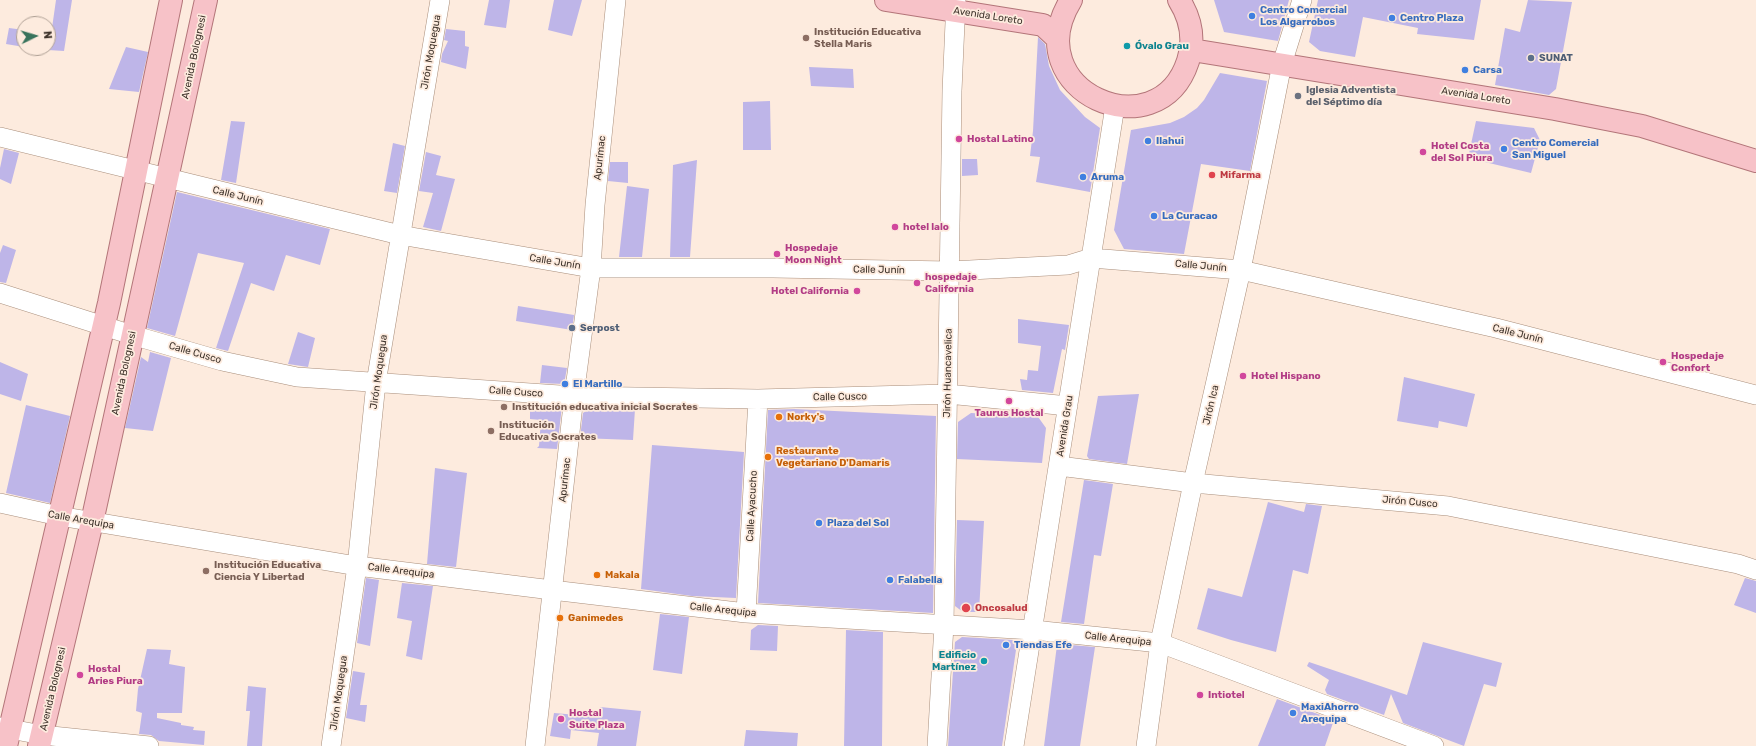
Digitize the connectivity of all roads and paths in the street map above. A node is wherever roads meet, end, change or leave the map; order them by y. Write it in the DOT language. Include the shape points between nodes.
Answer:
graph roads {
  1 [pos="171,0"];
  2 [pos="206,0"];
  3 [pos="440,0"];
  4 [pos="616,0"];
  5 [pos="886,0"];
  6 [pos="1180,0"];
  7 [pos="1302,0"];
  8 [pos="956,6"];
  9 [pos="1068,7"];
  10 [pos="1042,25"];
  11 [pos="1058,40"];
  12 [pos="1192,50"];
  13 [pos="1282,64"];
  14 [pos="1115,106"];
  15 [pos="0,136"];
  16 [pos="1756,161"];
  17 [pos="135,170"];
  18 [pos="166,178"];
  19 [pos="400,235"];
  20 [pos="1091,258"];
  21 [pos="591,268"];
  22 [pos="1241,270"];
  23 [pos="950,271"];
  24 [pos="0,293"];
  25 [pos="104,326"];
  26 [pos="132,336"];
  27 [pos="376,383"];
  28 [pos="948,394"];
  29 [pos="1756,394"];
  30 [pos="574,396"];
  31 [pos="758,399"];
  32 [pos="1068,406"];
  33 [pos="1058,466"];
  34 [pos="1193,483"];
  35 [pos="0,503"];
  36 [pos="60,516"];
  37 [pos="92,522"];
  38 [pos="357,566"];
  39 [pos="1756,570"];
  40 [pos="552,590"];
  41 [pos="746,613"];
  42 [pos="944,625"];
  43 [pos="1033,630"];
  44 [pos="1160,644"];
  45 [pos="5,734"];
  46 [pos="41,740"];
  47 [pos="149,746"];
  48 [pos="331,746"];
  49 [pos="535,746"];
  50 [pos="937,746"];
  51 [pos="1014,746"];
  52 [pos="1146,746"];
  53 [pos="1434,746"];
  1 -- 17 [label="main road"];
  2 -- 18 [label="main road, Avenida Bolognesi"];
  3 -- 19 [label="street, Jirón Moquegua"];
  4 -- 21 [label="street, Apurímac"];
  5 -- 8 [label="main road, Avenida Loreto"];
  6 -- 12 [label="main road" via="1188,16"];
  7 -- 13 [label="street, Jirón Ica"];
  8 -- 10 [label="main road, Avenida Loreto"];
  8 -- 23 [label="street, Jirón Huancavelica"];
  9 -- 10 [label="main road"];
  9 -- 11 [label="main road"];
  10 -- 11 [label="main road"];
  11 -- 14 [label="main road" via="1061,58 1069,76 1097,101"];
  12 -- 13 [label="main road, Avenida Loreto"];
  12 -- 14 [label="main road" via="1185,70 1173,87 1156,100 1136,106"];
  13 -- 16 [label="main road, Avenida Loreto" via="1634,124"];
  13 -- 22 [label="street, Jirón Ica"];
  14 -- 20 [label="street, Avenida Grau"];
  15 -- 17 [label="street, Calle Junín"];
  17 -- 18 [label="street, Calle Junín"];
  17 -- 25 [label="main road"];
  18 -- 19 [label="street, Calle Junín"];
  18 -- 26 [label="main road, Avenida Bolognesi"];
  19 -- 21 [label="street, Calle Junín"];
  19 -- 27 [label="street, Jirón Moquegua"];
  20 -- 22 [label="street, Calle Junín"];
  20 -- 23 [label="street, Calle Junín" via="1068,264"];
  20 -- 32 [label="street, Avenida Grau"];
  21 -- 23 [label="street, Calle Junín"];
  21 -- 30 [label="street, Apurímac"];
  22 -- 29 [label="street, Calle Junín" via="1496,328"];
  22 -- 34 [label="street, Jirón Ica"];
  23 -- 28 [label="street, Jirón Huancavelica"];
  24 -- 25 [label="street, Calle Cusco"];
  25 -- 26 [label="street, Calle Cusco"];
  25 -- 36 [label="main road"];
  26 -- 27 [label="street, Calle Cusco" via="222,361 297,377"];
  26 -- 37 [label="main road, Avenida Bolognesi"];
  27 -- 30 [label="street, Calle Cusco"];
  27 -- 38 [label="street, Jirón Moquegua"];
  28 -- 31 [label="street, Calle Cusco"];
  28 -- 32 [label="street, Calle Cusco"];
  28 -- 42 [label="street, Jirón Huancavelica"];
  30 -- 31 [label="street, Calle Cusco"];
  30 -- 40 [label="street, Apurímac"];
  31 -- 41 [label="street, Calle Ayacucho"];
  32 -- 33 [label="street, Avenida Grau"];
  33 -- 34 [label="street, Jirón Cusco"];
  33 -- 43 [label="street, Avenida Grau"];
  34 -- 39 [label="street, Jirón Cusco" via="1448,506 1738,564"];
  34 -- 44 [label="street, Jirón Ica"];
  35 -- 36 [label="street, Calle Arequipa"];
  36 -- 37 [label="street, Calle Arequipa"];
  36 -- 45 [label="main road"];
  37 -- 38 [label="street, Calle Arequipa"];
  37 -- 46 [label="main road, Avenida Bolognesi"];
  38 -- 40 [label="street, Calle Arequipa"];
  38 -- 48 [label="street, Jirón Moquegua"];
  40 -- 41 [label="street, Calle Arequipa"];
  40 -- 49 [label="street, Apurímac"];
  41 -- 42 [label="street, Calle Arequipa"];
  42 -- 43 [label="street, Calle Arequipa"];
  42 -- 50 [label="street, Jirón Huancavelica"];
  43 -- 44 [label="street, Calle Arequipa"];
  43 -- 51 [label="street, Avenida Grau"];
  44 -- 52 [label="street, Jirón Ica"];
  44 -- 53 [label="street, Calle Arequipa"];
  45 -- 46 [label="street"];
  46 -- 47 [label="street"];
}
